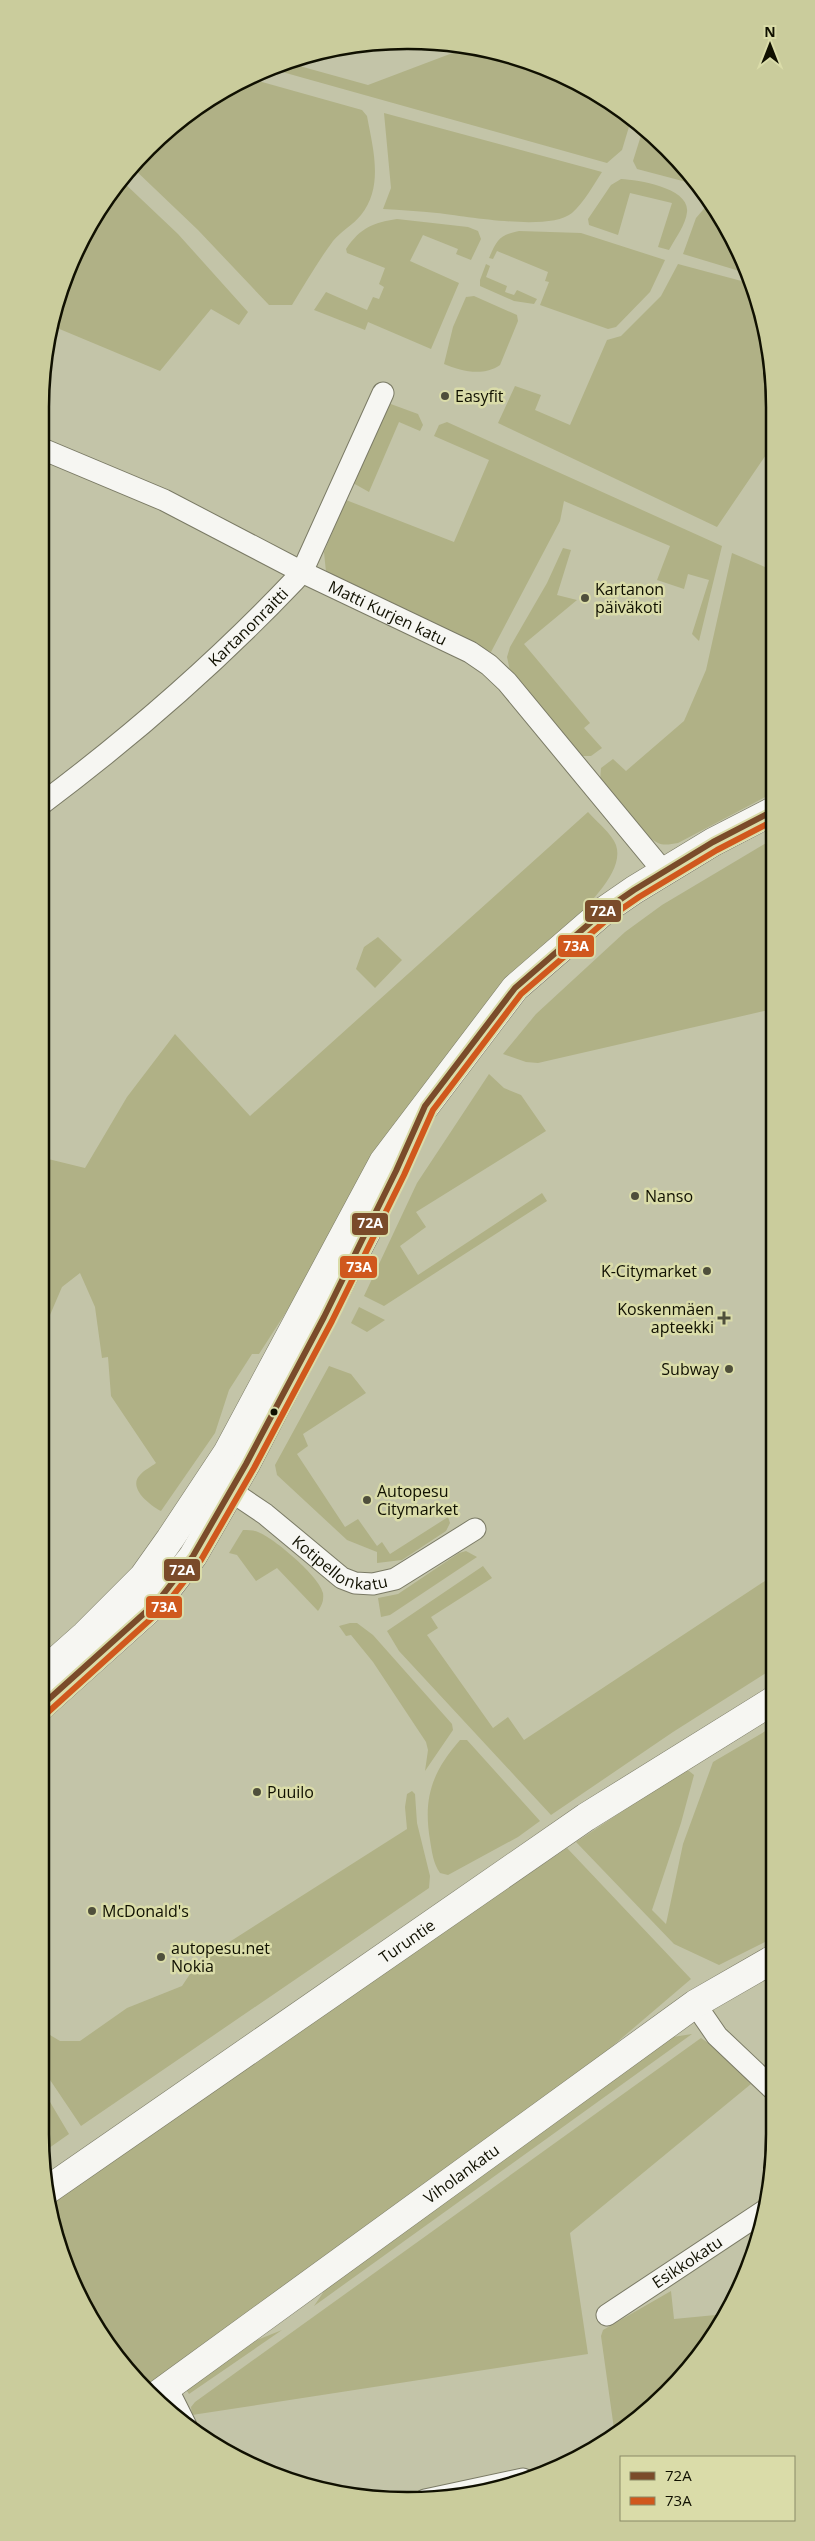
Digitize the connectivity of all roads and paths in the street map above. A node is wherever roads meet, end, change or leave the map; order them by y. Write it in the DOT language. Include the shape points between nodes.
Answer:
graph roads {
  1 [pos="383,393"];
  2 [pos="49,452"];
  3 [pos="302,572"];
  4 [pos="49,798"];
  5 [pos="766,815"];
  6 [pos="664,872"];
  7 [pos="221,1484"];
  8 [pos="475,1529"];
  9 [pos="49,1666"];
  10 [pos="49,1699"];
  11 [pos="766,1705"];
  12 [pos="766,1963"];
  13 [pos="695,2004"];
  14 [pos="766,2082"];
  15 [pos="53,2186"];
  16 [pos="756,2216"];
  17 [pos="607,2315"];
  18 [pos="161,2393"];
  1 -- 3 [label="street, Kartanonraitti"];
  2 -- 3 [label="street, Matti Kurjen katu" via="164,500"];
  3 -- 4 [label="street, Kartanonraitti" via="243,636 161,710"];
  3 -- 6 [label="street, Matti Kurjen katu" via="470,652 489,665 507,682"];
  5 -- 6 [label="main road" via="712,842"];
  6 -- 7 [label="main road" via="605,910 515,988 383,1162 227,1453"];
  7 -- 8 [label="street, Kotipellonkatu" via="266,1514 342,1578 355,1583 395,1580"];
  7 -- 9 [label="main road" via="143,1577"];
  7 -- 10 [label="main road" via="193,1556 158,1601"];
  11 -- 15 [label="main road, Turuntie" via="586,1817"];
  12 -- 13 [label="main road, Viholankatu"];
  13 -- 14 [label="street" via="717,2036"];
  13 -- 18 [label="main road, Viholankatu"];
  16 -- 17 [label="street, Esikkokatu"];
}
